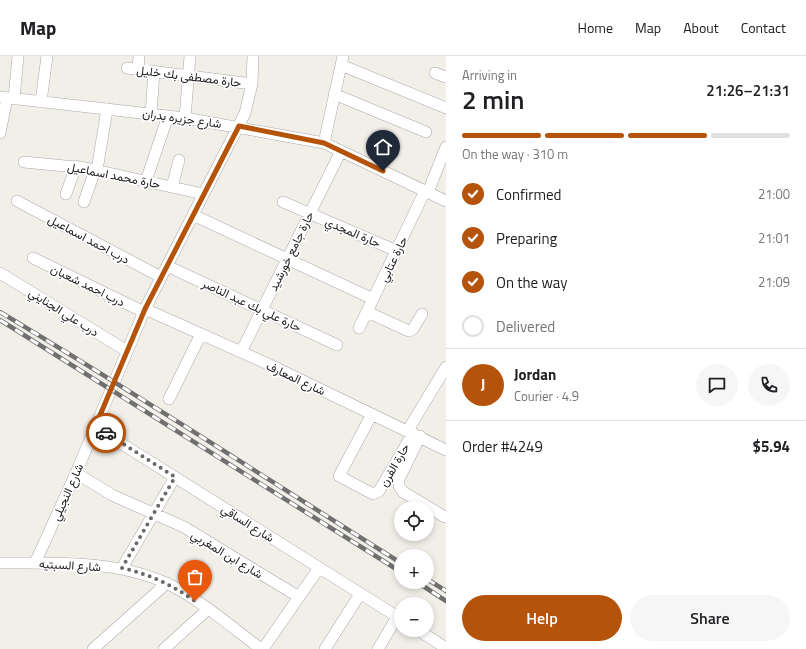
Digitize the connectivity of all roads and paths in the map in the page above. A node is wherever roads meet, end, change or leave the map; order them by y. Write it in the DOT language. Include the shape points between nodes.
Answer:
graph roads {
  1 [pos="18,56"];
  2 [pos="47,56"];
  3 [pos="139,56"];
  4 [pos="190,56"];
  5 [pos="253,56"];
  6 [pos="342,61"];
  7 [pos="154,72"];
  8 [pos="188,76"];
  9 [pos="252,84"];
  10 [pos="334,94"];
  11 [pos="7,98"];
  12 [pos="41,102"];
  13 [pos="446,108"];
  14 [pos="107,109"];
  15 [pos="151,114"];
  16 [pos="168,116"];
  17 [pos="185,118"];
  18 [pos="239,126"];
  19 [pos="426,132"];
  20 [pos="0,133"];
  21 [pos="324,143"];
  22 [pos="446,147"];
  23 [pos="342,151"];
  24 [pos="179,160"];
  25 [pos="24,162"];
  26 [pos="76,166"];
  27 [pos="96,170"];
  28 [pos="146,181"];
  29 [pos="172,187"];
  30 [pos="427,191"];
  31 [pos="66,194"];
  32 [pos="203,194"];
  33 [pos="17,201"];
  34 [pos="446,201"];
  35 [pos="84,202"];
  36 [pos="283,202"];
  37 [pos="310,214"];
  38 [pos="193,215"];
  39 [pos="397,251"];
  40 [pos="33,258"];
  41 [pos="288,258"];
  42 [pos="166,266"];
  43 [pos="0,273"];
  44 [pos="161,277"];
  45 [pos="373,299"];
  46 [pos="144,310"];
  47 [pos="262,310"];
  48 [pos="367,312"];
  49 [pos="422,314"];
  50 [pos="359,328"];
  51 [pos="201,334"];
  52 [pos="337,345"];
  53 [pos="127,352"];
  54 [pos="241,352"];
  55 [pos="446,367"];
  56 [pos="169,399"];
  57 [pos="372,414"];
  58 [pos="95,427"];
  59 [pos="414,433"];
  60 [pos="446,450"];
  61 [pos="76,473"];
  62 [pos="175,477"];
  63 [pos="154,513"];
  64 [pos="445,517"];
  65 [pos="0,563"];
  66 [pos="35,563"];
  67 [pos="122,568"];
  68 [pos="319,568"];
  69 [pos="167,583"];
  70 [pos="360,594"];
  71 [pos="299,597"];
  72 [pos="208,610"];
  73 [pos="394,615"];
  74 [pos="394,625"];
  75 [pos="429,637"];
  76 [pos="446,648"];
  77 [pos="93,649"];
  78 [pos="164,649"];
  79 [pos="262,649"];
  80 [pos="326,649"];
  81 [pos="378,649"];
  1 -- 11 [label="street"];
  2 -- 12 [label="street"];
  3 -- 7 [label="street, حارة مصطفى بك خليل" via="133,69"];
  4 -- 8 [label="street"];
  5 -- 9 [label="street, شارع النجيلي"];
  6 -- 10 [label="street"];
  6 -- 13 [label="street"];
  7 -- 8 [label="street, حارة مصطفى بك خليل"];
  7 -- 15 [label="street"];
  8 -- 9 [label="street, حارة مصطفى بك خليل"];
  8 -- 17 [label="street"];
  9 -- 18 [label="street, شارع النجيلي"];
  10 -- 19 [label="street"];
  10 -- 21 [label="street"];
  11 -- 12 [label="street, شارع جزيره بدران"];
  11 -- 20 [label="street"];
  12 -- 14 [label="street, شارع جزيره بدران"];
  14 -- 15 [label="street, شارع جزيره بدران"];
  14 -- 27 [label="street"];
  15 -- 16 [label="street, شارع جزيره بدران"];
  16 -- 17 [label="street, شارع جزيره بدران"];
  16 -- 28 [label="street"];
  17 -- 18 [label="street, شارع جزيره بدران"];
  18 -- 21 [label="street, شارع جزيره بدران"];
  18 -- 32 [label="street, شارع النجيلي"];
  21 -- 23 [label="street, شارع جزيره بدران"];
  22 -- 30 [label="street, حارة عتابي"];
  23 -- 30 [label="street, شارع جزيره بدران"];
  23 -- 37 [label="street, حارة جامع خورشيد"];
  24 -- 29 [label="street"];
  25 -- 26 [label="street, حارة محمد اسماعيل"];
  26 -- 27 [label="street, حارة محمد اسماعيل"];
  26 -- 31 [label="street"];
  27 -- 28 [label="street, حارة محمد اسماعيل"];
  27 -- 35 [label="street"];
  28 -- 29 [label="street, حارة محمد اسماعيل"];
  29 -- 32 [label="street, حارة محمد اسماعيل"];
  30 -- 34 [label="street, شارع جزيره بدران"];
  30 -- 39 [label="street, حارة عتابي"];
  32 -- 38 [label="street, شارع النجيلي"];
  33 -- 44 [label="street, درب احمد اسماعيل"];
  36 -- 37 [label="street, حارة المجدي"];
  37 -- 39 [label="street, حارة المجدي"];
  37 -- 41 [label="street, حارة جامع خورشيد"];
  38 -- 41 [label="street"];
  38 -- 42 [label="street, شارع النجيلي"];
  39 -- 45 [label="street, حارة عتابي"];
  40 -- 46 [label="street, درب احمد شعبان"];
  41 -- 45 [label="street"];
  41 -- 47 [label="street, حارة جامع خورشيد"];
  42 -- 44 [label="street, شارع النجيلي"];
  42 -- 47 [label="street, حارة علي بك عبد الناصر"];
  43 -- 53 [label="street, درب علي الجنايني"];
  44 -- 46 [label="street, شارع النجيلي"];
  45 -- 48 [label="street, حارة عتابي"];
  46 -- 51 [label="street, شارع المعارف"];
  46 -- 53 [label="street, شارع النجيلي"];
  47 -- 52 [label="street, حارة علي بك عبد الناصر"];
  47 -- 54 [label="street, حارة جامع خورشيد"];
  48 -- 49 [label="street" via="409,331 413,330"];
  48 -- 50 [label="street, حارة عتابي"];
  51 -- 54 [label="street, شارع المعارف"];
  51 -- 56 [label="street"];
  53 -- 58 [label="street, شارع النجيلي"];
  54 -- 57 [label="street, شارع المعارف"];
  55 -- 59 [label="street"];
  57 -- 59 [label="street, شارع المعارف"];
  57 -- 59 [label="street, حارة الفرن" via="339,476 373,494 379,491"];
  58 -- 61 [label="street, شارع النجيلي"];
  58 -- 62 [label="street, شارع الساقي"];
  59 -- 60 [label="street, شارع المعارف"];
  59 -- 64 [label="street" via="399,486 403,492"];
  61 -- 63 [label="street, شارع ابن المغربي" via="112,495"];
  61 -- 66 [label="street, شارع النجيلي"];
  62 -- 63 [label="street"];
  62 -- 68 [label="street, شارع الساقي"];
  63 -- 67 [label="street"];
  63 -- 71 [label="street, شارع ابن المغربي" via="184,527"];
  65 -- 66 [label="street, شارع السبتيه"];
  66 -- 67 [label="street, شارع السبتيه"];
  67 -- 69 [label="street, شارع السبتيه"];
  68 -- 70 [label="street, شارع الساقي"];
  68 -- 71 [label="street"];
  69 -- 72 [label="street, شارع السبتيه"];
  69 -- 77 [label="street"];
  70 -- 73 [label="street, شارع الساقي"];
  70 -- 80 [label="street"];
  71 -- 79 [label="street"];
  72 -- 78 [label="street"];
  72 -- 79 [label="street, شارع السبتيه"];
  74 -- 81 [label="street"];
  75 -- 76 [label="street"];
}
